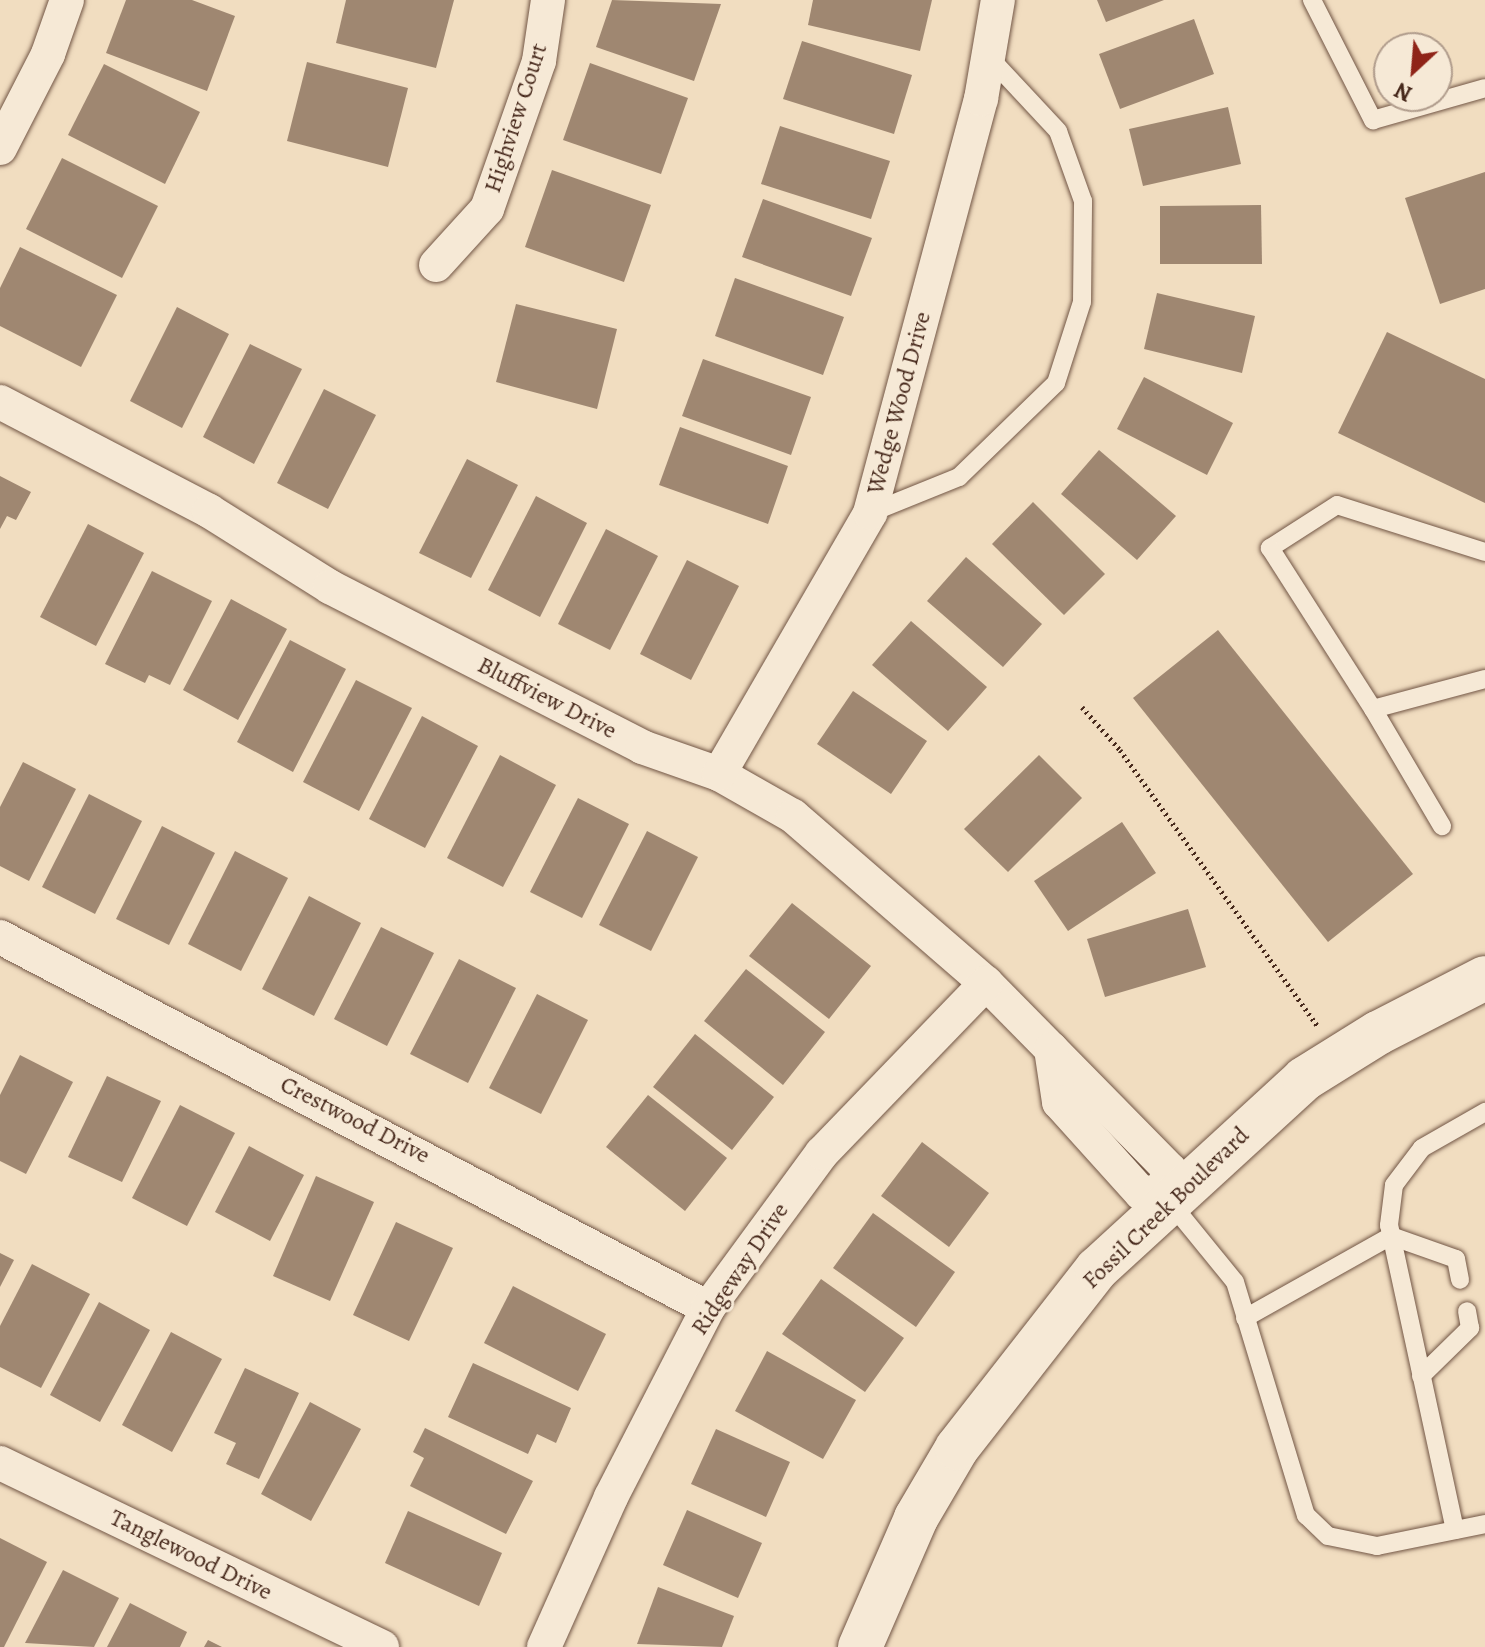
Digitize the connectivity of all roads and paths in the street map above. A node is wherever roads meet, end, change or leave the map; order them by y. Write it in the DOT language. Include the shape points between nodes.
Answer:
graph roads {
  1 [pos="67,0"];
  2 [pos="548,0"];
  3 [pos="998,0"];
  4 [pos="1312,0"];
  5 [pos="988,56"];
  6 [pos="1485,88"];
  7 [pos="0,148"];
  8 [pos="436,265"];
  9 [pos="0,402"];
  10 [pos="870,513"];
  11 [pos="1485,552"];
  12 [pos="1485,679"];
  13 [pos="1082,707"];
  14 [pos="1373,709"];
  15 [pos="719,774"];
  16 [pos="1442,826"];
  17 [pos="0,937"];
  18 [pos="1485,978"];
  19 [pos="986,983"];
  20 [pos="1339,1057"];
  21 [pos="1485,1112"];
  22 [pos="1165,1197"];
  23 [pos="1391,1236"];
  24 [pos="1460,1280"];
  25 [pos="708,1308"];
  26 [pos="1467,1311"];
  27 [pos="1245,1318"];
  28 [pos="1421,1376"];
  29 [pos="0,1463"];
  30 [pos="1485,1524"];
  31 [pos="1455,1530"];
  32 [pos="382,1647"];
  33 [pos="544,1647"];
  34 [pos="860,1647"];
  1 -- 7 [label="street" via="48,54"];
  2 -- 8 [label="street, Highview Court" via="539,61 487,209"];
  3 -- 5 [label="street, Wedge Wood Drive"];
  4 -- 6 [label="lane" via="1373,120"];
  5 -- 10 [label="street, Wedge Wood Drive"];
  5 -- 10 [label="lane" via="1058,131 1083,201 1082,302 1056,383 959,477"];
  9 -- 15 [label="street, Bluffview Drive" via="209,511 330,587 642,747"];
  10 -- 15 [label="street, Wedge Wood Drive"];
  11 -- 14 [label="lane" via="1337,505 1270,548"];
  12 -- 14 [label="lane"];
  13 -- 20 [label="path" via="1138,774"];
  14 -- 16 [label="lane"];
  15 -- 19 [label="street, Bluffview Drive" via="793,816"];
  17 -- 25 [label="street, Crestwood Drive"];
  18 -- 20 [label="main road, Fossil Creek Boulevard"];
  19 -- 22 [label="street, Bluffview Drive" via="1170,1170"];
  19 -- 25 [label="street, Ridgeway Drive" via="822,1153"];
  20 -- 22 [label="main road, Fossil Creek Boulevard" via="1304,1079"];
  21 -- 23 [label="lane" via="1422,1148 1394,1185"];
  22 -- 27 [label="lane" via="1235,1282"];
  22 -- 34 [label="main road, Fossil Creek Boulevard" via="1097,1269 957,1448 916,1518"];
  23 -- 24 [label="lane" via="1456,1259"];
  23 -- 27 [label="lane"];
  23 -- 28 [label="lane"];
  25 -- 33 [label="street, Ridgeway Drive" via="611,1497"];
  26 -- 28 [label="lane" via="1470,1328"];
  27 -- 31 [label="lane" via="1306,1515 1328,1536 1350,1544 1377,1546"];
  28 -- 31 [label="lane"];
  29 -- 32 [label="street, Tanglewood Drive"];
  30 -- 31 [label="lane"];
}
